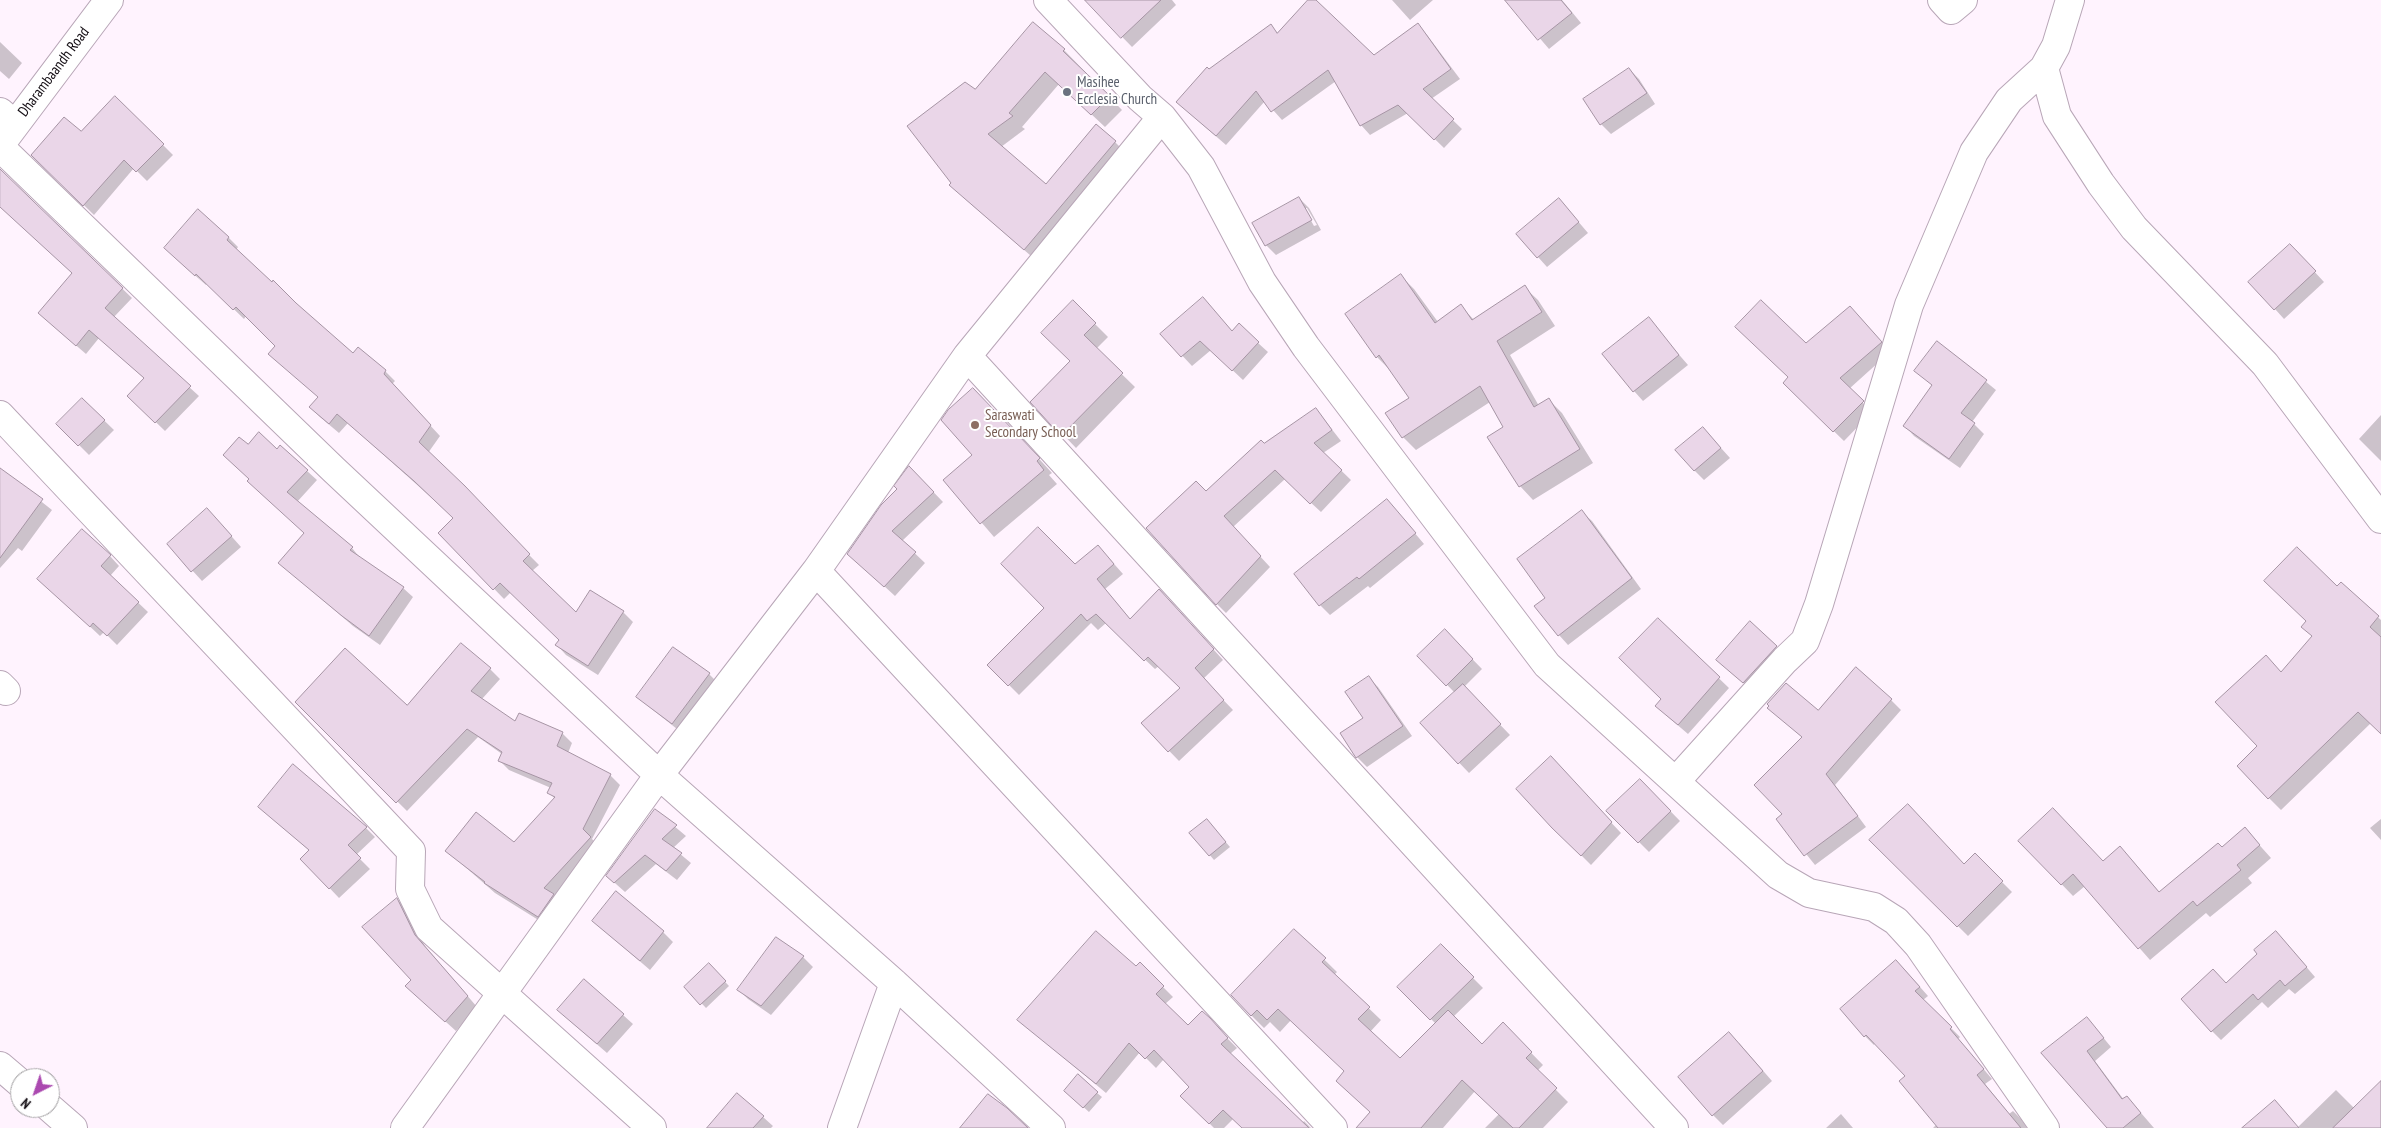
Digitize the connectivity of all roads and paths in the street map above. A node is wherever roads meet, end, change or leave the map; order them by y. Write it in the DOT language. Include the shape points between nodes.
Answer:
graph roads {
  1 [pos="109,0"];
  2 [pos="1048,0"];
  3 [pos="1942,0"];
  4 [pos="1963,0"];
  5 [pos="2070,0"];
  6 [pos="2044,68"];
  7 [pos="1162,117"];
  8 [pos="4,132"];
  9 [pos="967,356"];
  10 [pos="0,415"];
  11 [pos="2381,519"];
  12 [pos="816,571"];
  13 [pos="659,775"];
  14 [pos="1676,781"];
  15 [pos="894,983"];
  16 [pos="504,993"];
  17 [pos="0,1066"];
  18 [pos="10,1074"];
  19 [pos="60,1117"];
  20 [pos="73,1128"];
  21 [pos="405,1128"];
  22 [pos="652,1128"];
  23 [pos="842,1128"];
  24 [pos="1051,1128"];
  25 [pos="1332,1128"];
  26 [pos="1674,1128"];
  27 [pos="2044,1128"];
  1 -- 8 [label="street, Dharambaandh Road"];
  2 -- 7 [label="street"];
  3 -- 4 [label="street" via="1951,10"];
  5 -- 6 [label="street" via="2056,46"];
  6 -- 11 [label="street" via="2057,116 2100,184 2134,228 2265,364"];
  6 -- 14 [label="street" via="2009,100 1974,152 1909,305 1805,641"];
  7 -- 9 [label="street"];
  7 -- 14 [label="street" via="1201,167 1262,282 1306,347 1547,665"];
  8 -- 13 [label="street" via="333,469"];
  9 -- 12 [label="street"];
  9 -- 26 [label="street"];
  10 -- 16 [label="street" via="411,851 410,889 429,928"];
  12 -- 13 [label="street"];
  12 -- 25 [label="street"];
  13 -- 15 [label="street"];
  13 -- 16 [label="street"];
  14 -- 27 [label="street" via="1778,875 1809,893 1874,907 1896,921 1918,945"];
  15 -- 23 [label="street"];
  15 -- 24 [label="street"];
  16 -- 21 [label="street"];
  16 -- 22 [label="street"];
  17 -- 18 [label="street"];
  19 -- 20 [label="street"];
}
